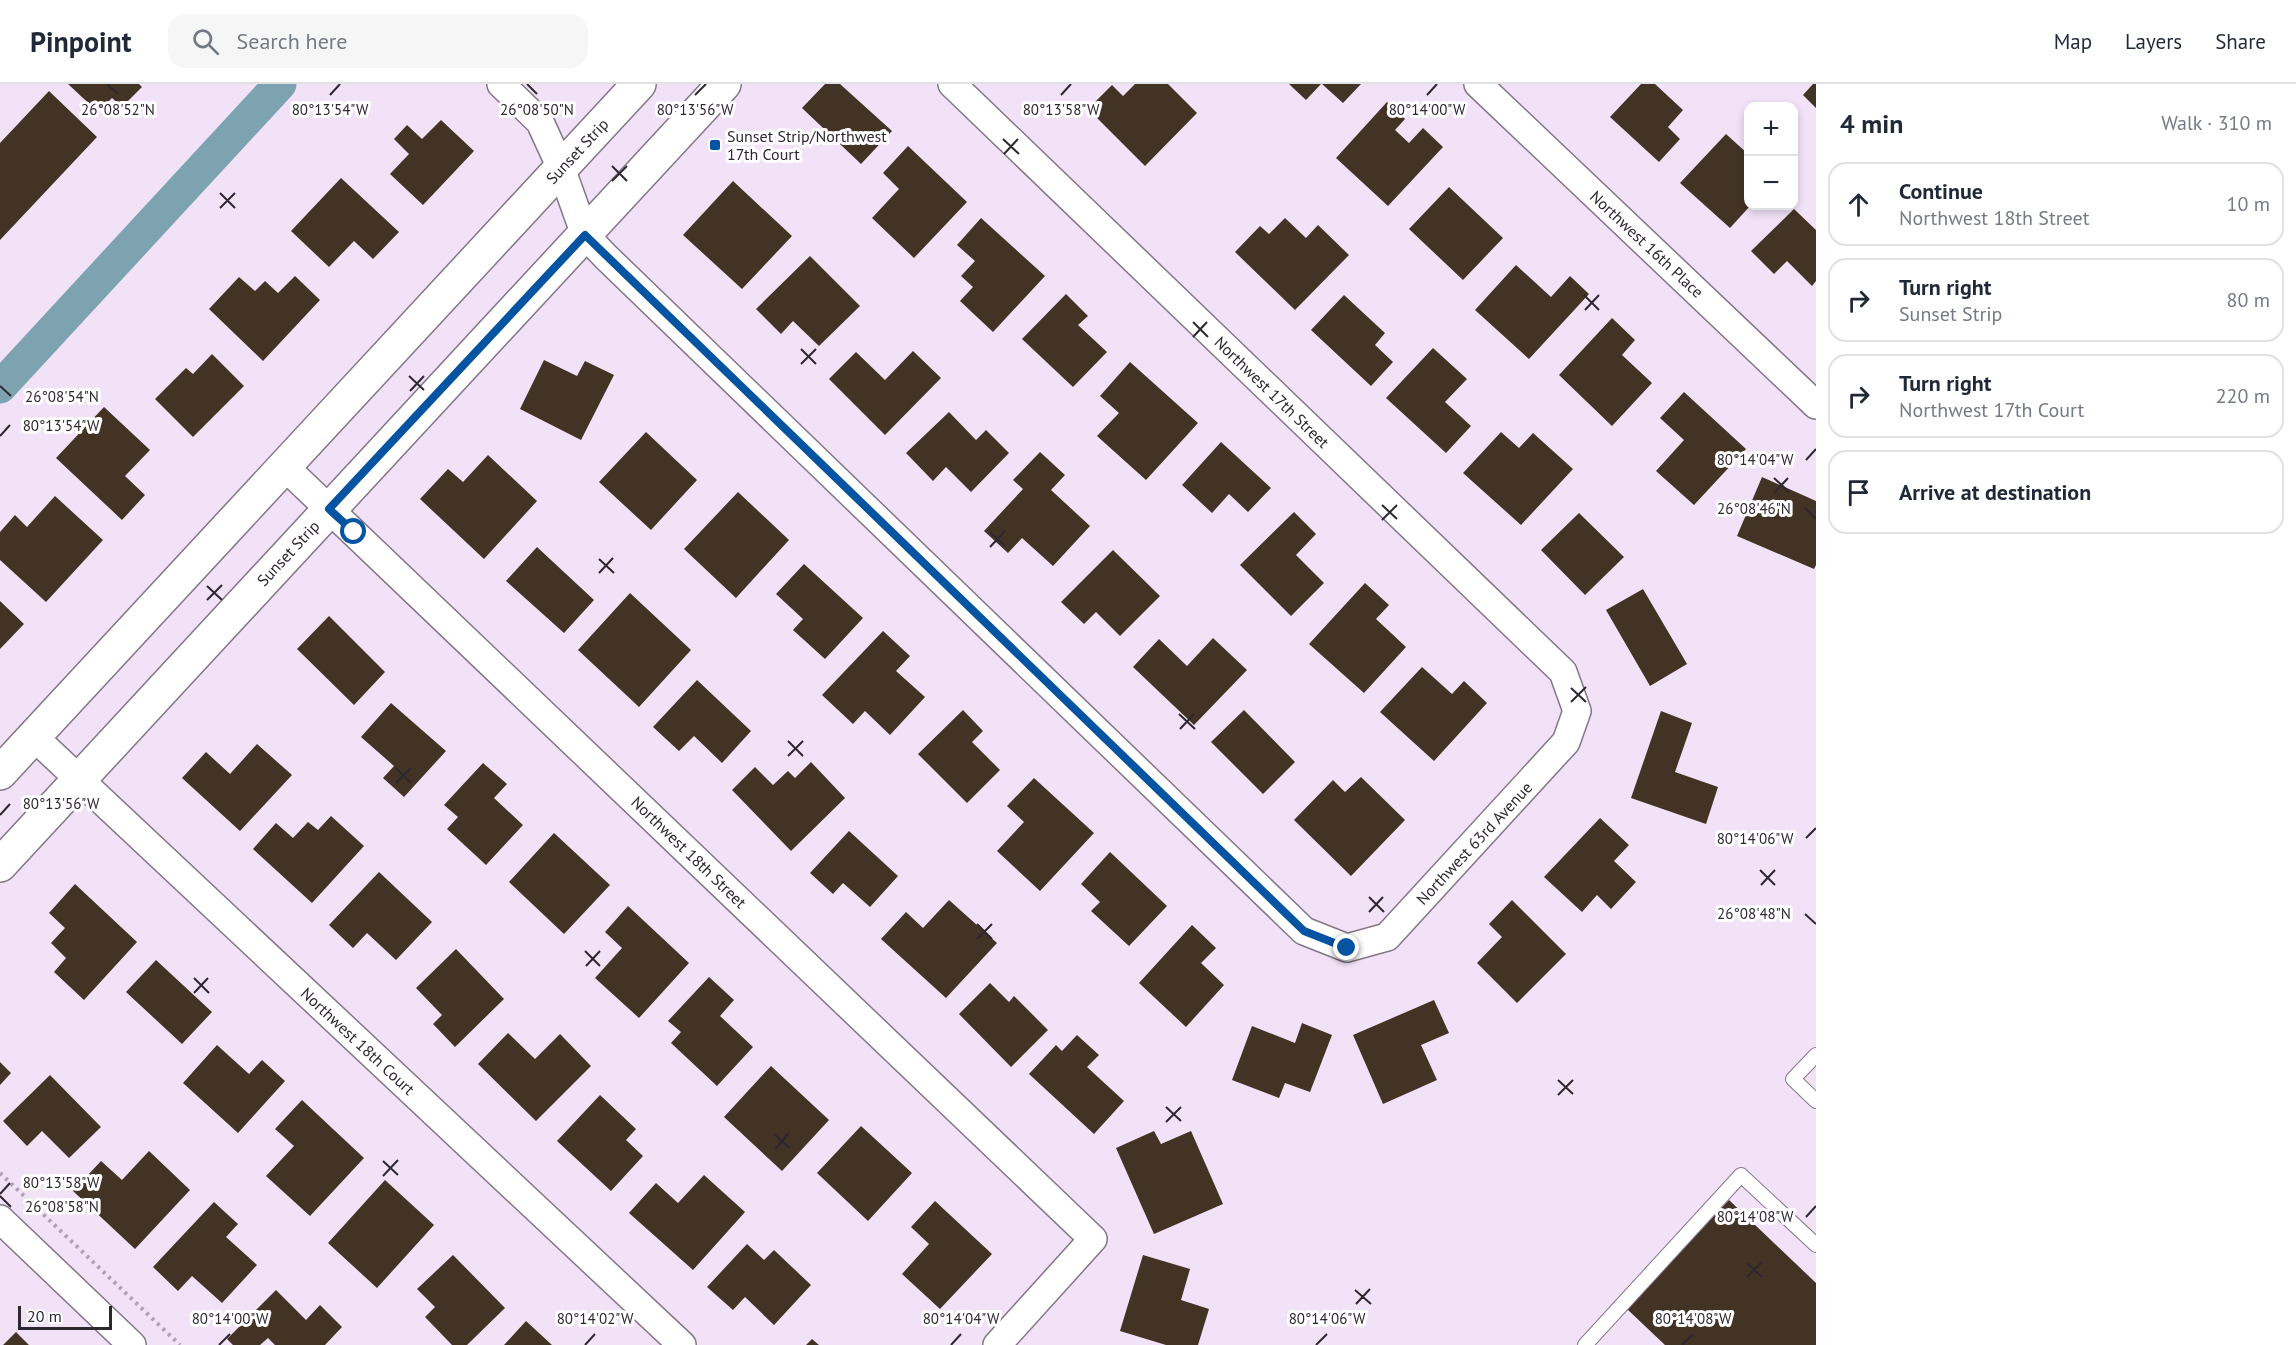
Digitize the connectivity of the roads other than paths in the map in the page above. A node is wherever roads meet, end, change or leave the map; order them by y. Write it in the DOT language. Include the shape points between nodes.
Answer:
graph roads {
  1 [pos="501,84"];
  2 [pos="639,84"];
  3 [pos="724,84"];
  4 [pos="952,84"];
  5 [pos="1478,84"];
  6 [pos="561,168"];
  7 [pos="585,235"];
  8 [pos="1816,405"];
  9 [pos="284,466"];
  10 [pos="329,509"];
  11 [pos="1578,711"];
  12 [pos="34,737"];
  13 [pos="0,773"];
  14 [pos="80,781"];
  15 [pos="0,865"];
  16 [pos="1816,1055"];
  17 [pos="1816,1101"];
  18 [pos="0,1219"];
  19 [pos="1816,1245"];
  20 [pos="132,1345"];
  21 [pos="682,1345"];
  22 [pos="997,1345"];
  23 [pos="1585,1345"];
  1 -- 6 [label="street" via="540,122"];
  2 -- 6 [label="street, Sunset Strip"];
  3 -- 7 [label="street, Sunset Strip"];
  4 -- 11 [label="street, Northwest 17th Street" via="1563,672"];
  5 -- 8 [label="street, Northwest 16th Place"];
  6 -- 7 [label="street"];
  6 -- 9 [label="street, Sunset Strip"];
  7 -- 10 [label="street, Sunset Strip"];
  7 -- 11 [label="street, Northwest 63rd Avenue" via="1304,931 1347,948 1387,937 1566,742"];
  9 -- 10 [label="street, Northwest 18th Street"];
  9 -- 12 [label="street, Sunset Strip"];
  10 -- 14 [label="street, Sunset Strip"];
  10 -- 22 [label="street, Northwest 18th Street" via="1093,1239"];
  12 -- 13 [label="street, Sunset Strip"];
  12 -- 14 [label="street, Northwest 18th Court"];
  14 -- 15 [label="street, Sunset Strip"];
  14 -- 21 [label="street, Northwest 18th Court"];
  16 -- 17 [label="lane" via="1793,1079"];
  18 -- 20 [label="street"];
  19 -- 23 [label="lane" via="1741,1175"];
}
